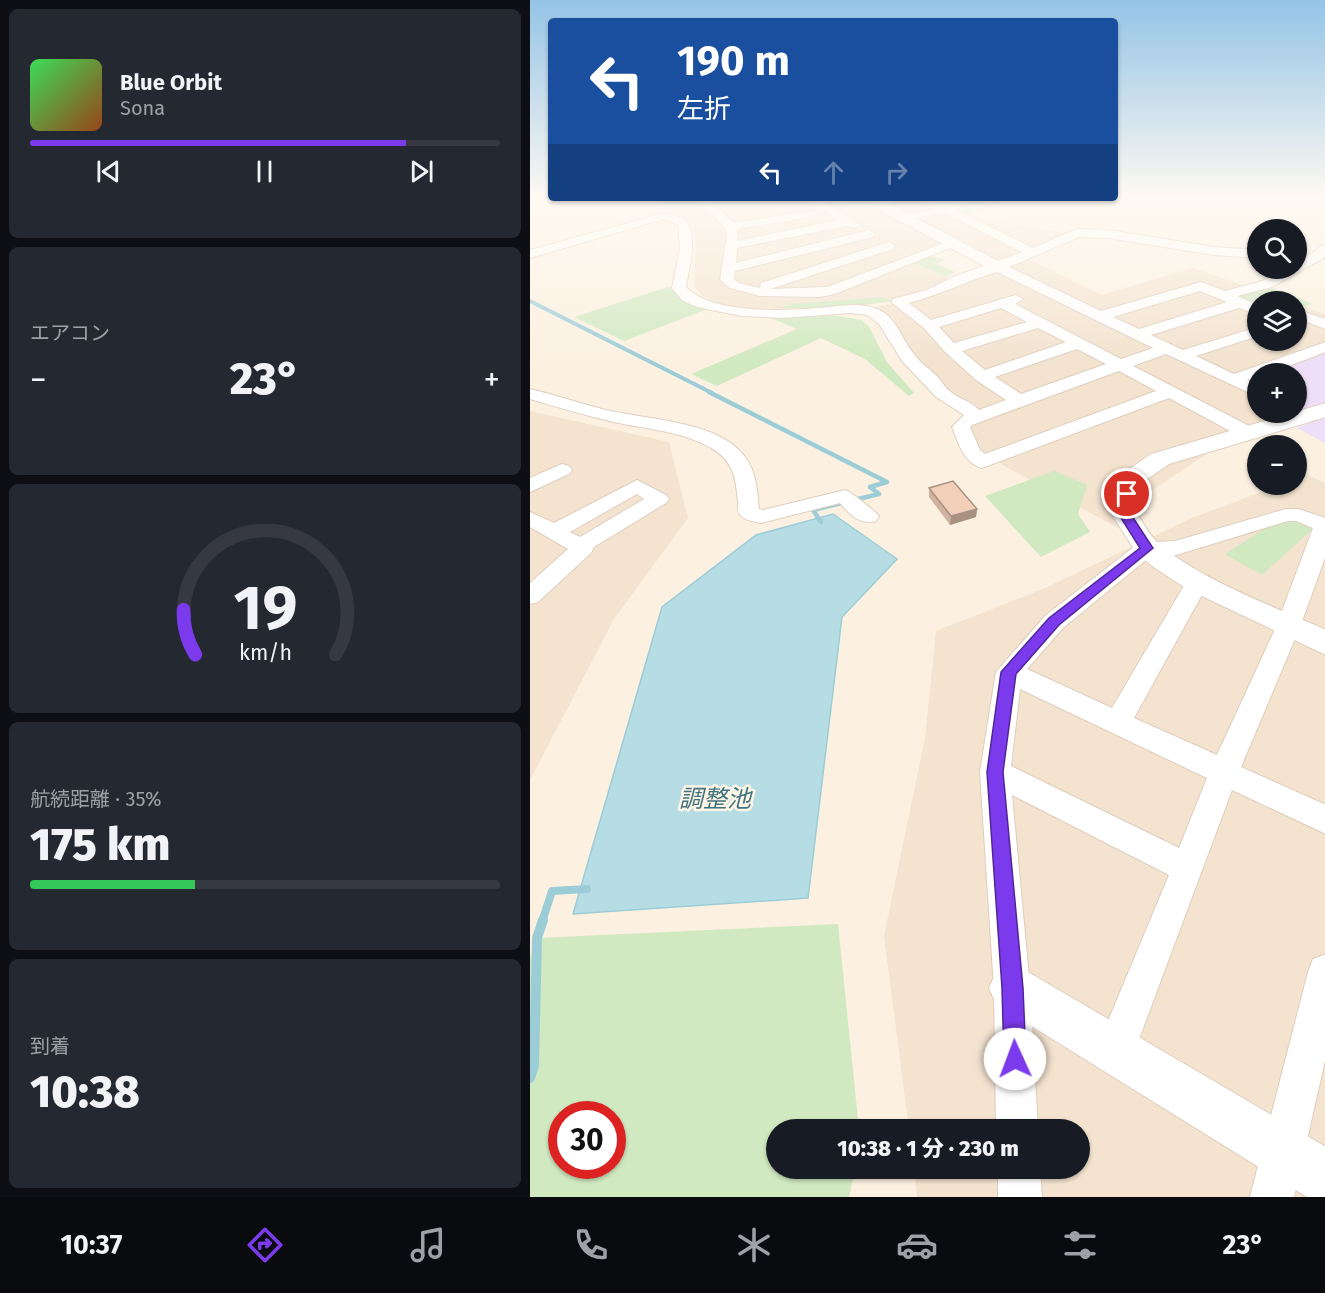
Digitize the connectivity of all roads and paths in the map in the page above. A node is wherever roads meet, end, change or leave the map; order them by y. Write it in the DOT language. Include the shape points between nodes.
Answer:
graph roads {
  1 [pos="685,255"];
  2 [pos="730,255"];
  3 [pos="785,255"];
  4 [pos="863,255"];
  5 [pos="905,255"];
  6 [pos="926,255"];
  7 [pos="975,255"];
  8 [pos="1025,255"];
  9 [pos="913,260"];
  10 [pos="998,267"];
  11 [pos="728,269"];
  12 [pos="887,270"];
  13 [pos="1276,279"];
  14 [pos="751,291"];
  15 [pos="1048,291"];
  16 [pos="932,293"];
  17 [pos="1223,296"];
  18 [pos="1001,302"];
  19 [pos="1240,303"];
  20 [pos="1247,306"];
  21 [pos="1099,316"];
  22 [pos="1307,317"];
  23 [pos="1038,323"];
  24 [pos="929,324"];
  25 [pos="1325,325"];
  26 [pos="1138,334"];
  27 [pos="1247,335"];
  28 [pos="1079,343"];
  29 [pos="1325,347"];
  30 [pos="1167,348"];
  31 [pos="951,349"];
  32 [pos="1183,355"];
  33 [pos="1122,365"];
  34 [pos="982,376"];
  35 [pos="1233,380"];
  36 [pos="1247,387"];
  37 [pos="1171,391"];
  38 [pos="530,394"];
  39 [pos="1019,401"];
  40 [pos="1309,413"];
  41 [pos="974,417"];
  42 [pos="1250,434"];
  43 [pos="562,470"];
  44 [pos="530,486"];
  45 [pos="868,516"];
  46 [pos="530,518"];
  47 [pos="1325,525"];
  48 [pos="554,532"];
  49 [pos="580,546"];
  50 [pos="1147,548"];
  51 [pos="1197,582"];
  52 [pos="530,596"];
  53 [pos="1288,627"];
  54 [pos="1325,644"];
  55 [pos="1008,672"];
  56 [pos="1117,724"];
  57 [pos="995,772"];
  58 [pos="1223,774"];
  59 [pos="1325,820"];
  60 [pos="1188,868"];
  61 [pos="1325,972"];
  62 [pos="1012,988"];
  63 [pos="1115,1052"];
  64 [pos="1017,1119"];
  65 [pos="1278,1175"];
  66 [pos="1325,1178"];
  67 [pos="1019,1179"];
  68 [pos="1020,1197"];
  1 -- 41 [label="street" via="679,288 682,294 712,306 751,313 804,314 860,308 873,313 887,322 907,357 941,393 967,406"];
  2 -- 11 [label="street"];
  3 -- 11 [label="street"];
  4 -- 14 [label="street"];
  5 -- 9 [label="street"];
  6 -- 9 [label="street"];
  7 -- 10 [label="street"];
  8 -- 10 [label="street"];
  9 -- 12 [label="street"];
  10 -- 15 [label="street"];
  10 -- 16 [label="street"];
  11 -- 14 [label="street" via="728,282"];
  12 -- 14 [label="street" via="823,293"];
  12 -- 16 [label="street"];
  13 -- 17 [label="street"];
  15 -- 18 [label="street"];
  15 -- 21 [label="street"];
  16 -- 24 [label="street" via="898,302"];
  17 -- 19 [label="street"];
  17 -- 21 [label="street" via="1201,286"];
  18 -- 23 [label="street"];
  18 -- 24 [label="street"];
  19 -- 20 [label="street"];
  19 -- 26 [label="street"];
  21 -- 26 [label="street"];
  22 -- 25 [label="street"];
  23 -- 28 [label="street"];
  23 -- 31 [label="street"];
  24 -- 31 [label="street"];
  26 -- 30 [label="street"];
  27 -- 32 [label="street"];
  28 -- 33 [label="street"];
  28 -- 34 [label="street"];
  29 -- 35 [label="street"];
  30 -- 32 [label="street"];
  30 -- 33 [label="street"];
  31 -- 34 [label="street"];
  32 -- 35 [label="street"];
  33 -- 37 [label="street"];
  33 -- 39 [label="street"];
  34 -- 39 [label="street"];
  35 -- 36 [label="street"];
  37 -- 41 [label="street" via="982,462 972,452 961,427"];
  37 -- 42 [label="street"];
  38 -- 45 [label="street" via="704,437 730,450 741,464 749,512 761,517 845,496"];
  39 -- 41 [label="street"];
  40 -- 42 [label="street"];
  42 -- 50 [label="street" via="1160,459 1131,479 1122,510"];
  43 -- 44 [label="street"];
  46 -- 48 [label="street"];
  47 -- 50 [label="street" via="1286,515 1176,548"];
  47 -- 53 [label="street"];
  48 -- 49 [label="street"];
  48 -- 49 [label="street" via="636,486 659,500"];
  49 -- 52 [label="street" via="583,548"];
  50 -- 51 [label="street"];
  50 -- 55 [label="street" via="1054,621"];
  51 -- 53 [label="street"];
  51 -- 56 [label="street"];
  53 -- 54 [label="street"];
  53 -- 58 [label="street"];
  55 -- 56 [label="street"];
  55 -- 57 [label="street"];
  56 -- 58 [label="street"];
  57 -- 60 [label="street"];
  57 -- 62 [label="street"];
  58 -- 59 [label="street"];
  58 -- 60 [label="street"];
  60 -- 63 [label="street"];
  61 -- 65 [label="street"];
  62 -- 63 [label="street"];
  62 -- 64 [label="street"];
  63 -- 65 [label="street"];
  65 -- 66 [label="street"];
  67 -- 68 [label="street"];
}
